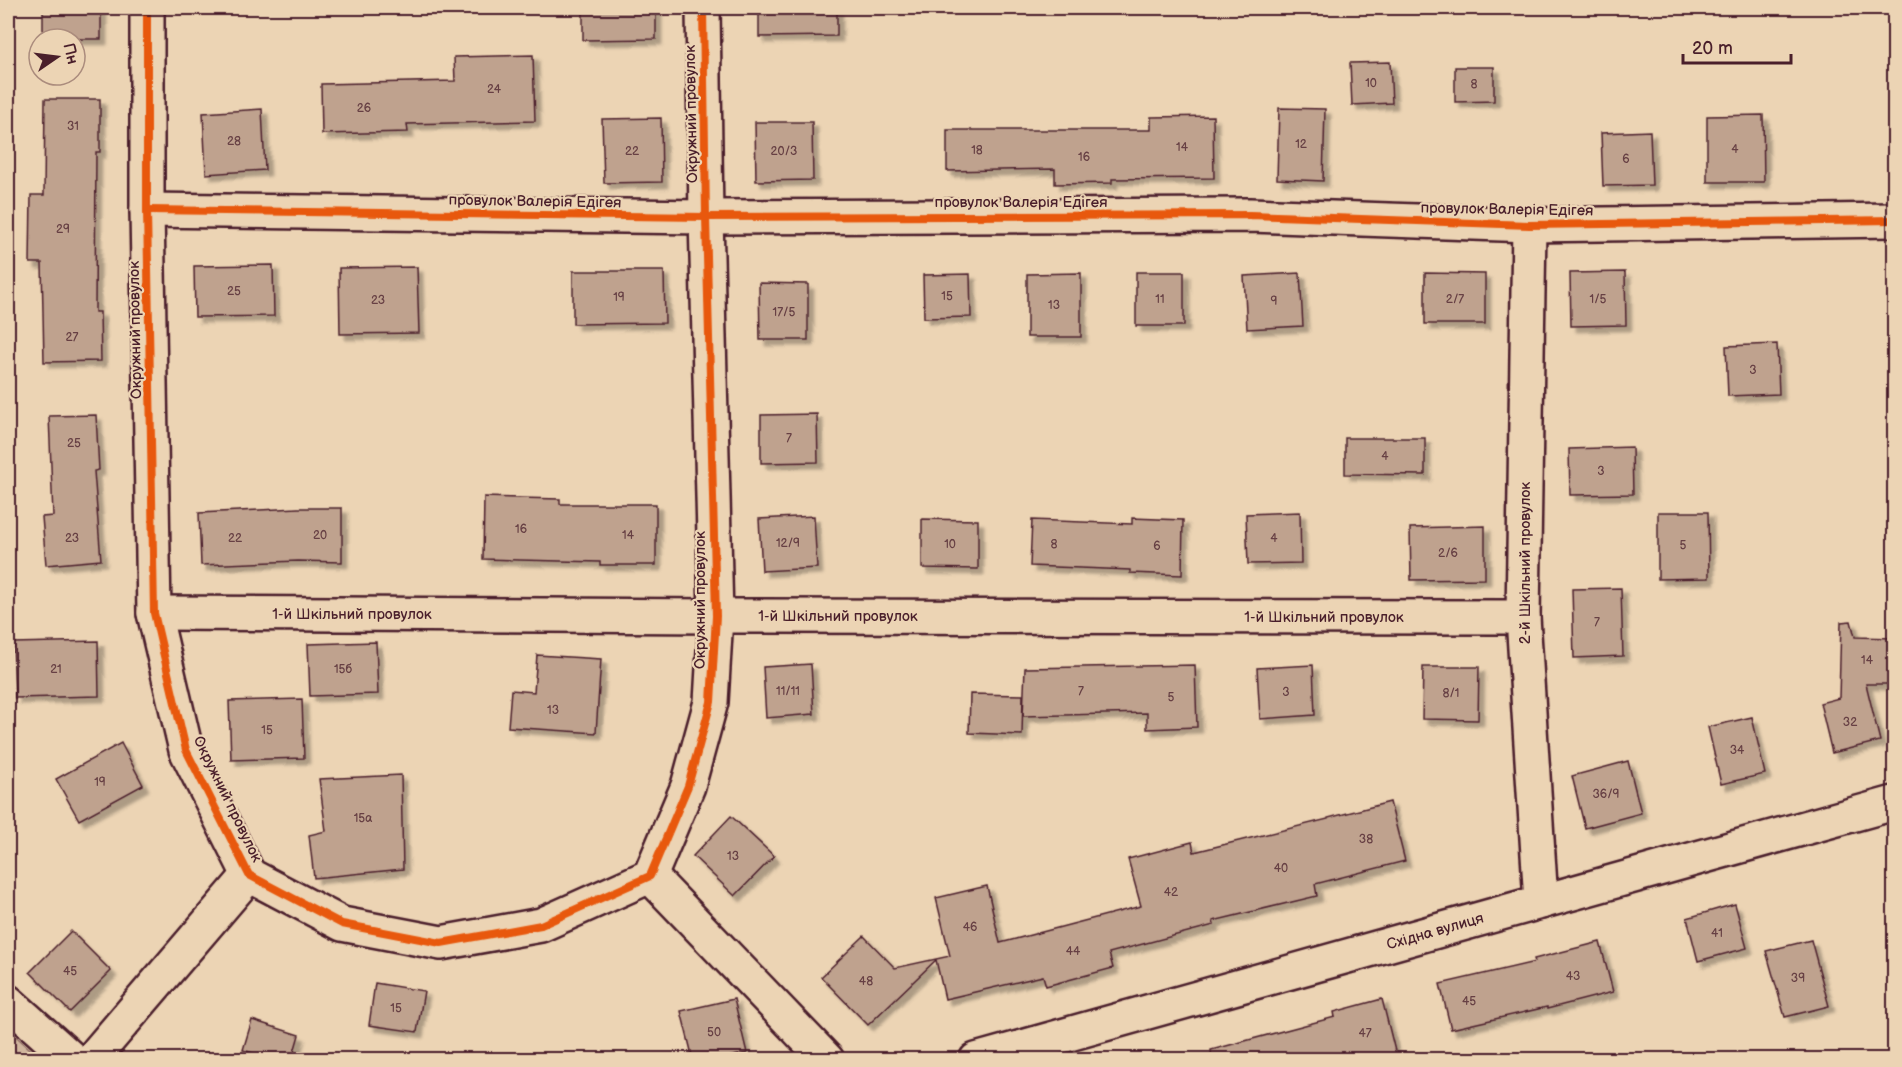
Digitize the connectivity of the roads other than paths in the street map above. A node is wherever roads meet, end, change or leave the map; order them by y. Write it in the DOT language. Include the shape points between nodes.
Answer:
graph roads {
  1 [pos="147,8"];
  2 [pos="703,8"];
  3 [pos="147,210"];
  4 [pos="706,217"];
  5 [pos="1894,220"];
  6 [pos="1529,225"];
  7 [pos="154,613"];
  8 [pos="716,616"];
  9 [pos="1523,617"];
  10 [pos="1894,803"];
  11 [pos="249,875"];
  12 [pos="650,876"];
  13 [pos="1541,902"];
  14 [pos="8,1002"];
  15 [pos="74,1059"];
  16 [pos="91,1059"];
  17 [pos="827,1059"];
  18 [pos="976,1059"];
  1 -- 3 [label="street, Окружний провулок"];
  2 -- 4 [label="street, Окружний провулок"];
  3 -- 4 [label="street, провулок Валерія Едігея"];
  3 -- 7 [label="street, Окружний провулок"];
  4 -- 6 [label="street, провулок Валерія Едігея" via="1250,215"];
  4 -- 8 [label="street, Окружний провулок"];
  5 -- 6 [label="street, провулок Валерія Едігея"];
  6 -- 9 [label="street, 2-й Шкільний провулок"];
  7 -- 8 [label="street, 1-й Шкільний провулок"];
  7 -- 11 [label="street, Окружний провулок" via="186,750"];
  8 -- 9 [label="street, 1-й Шкільний провулок"];
  8 -- 12 [label="street, Окружний провулок" via="711,702 688,786"];
  9 -- 13 [label="street, 2-й Шкільний провулок"];
  10 -- 13 [label="street, Східна вулиця"];
  11 -- 12 [label="street, Окружний провулок" via="342,924 441,943 541,925"];
  11 -- 16 [label="street"];
  12 -- 17 [label="street"];
  13 -- 18 [label="street, Східна вулиця"];
  14 -- 15 [label="street"];
}
